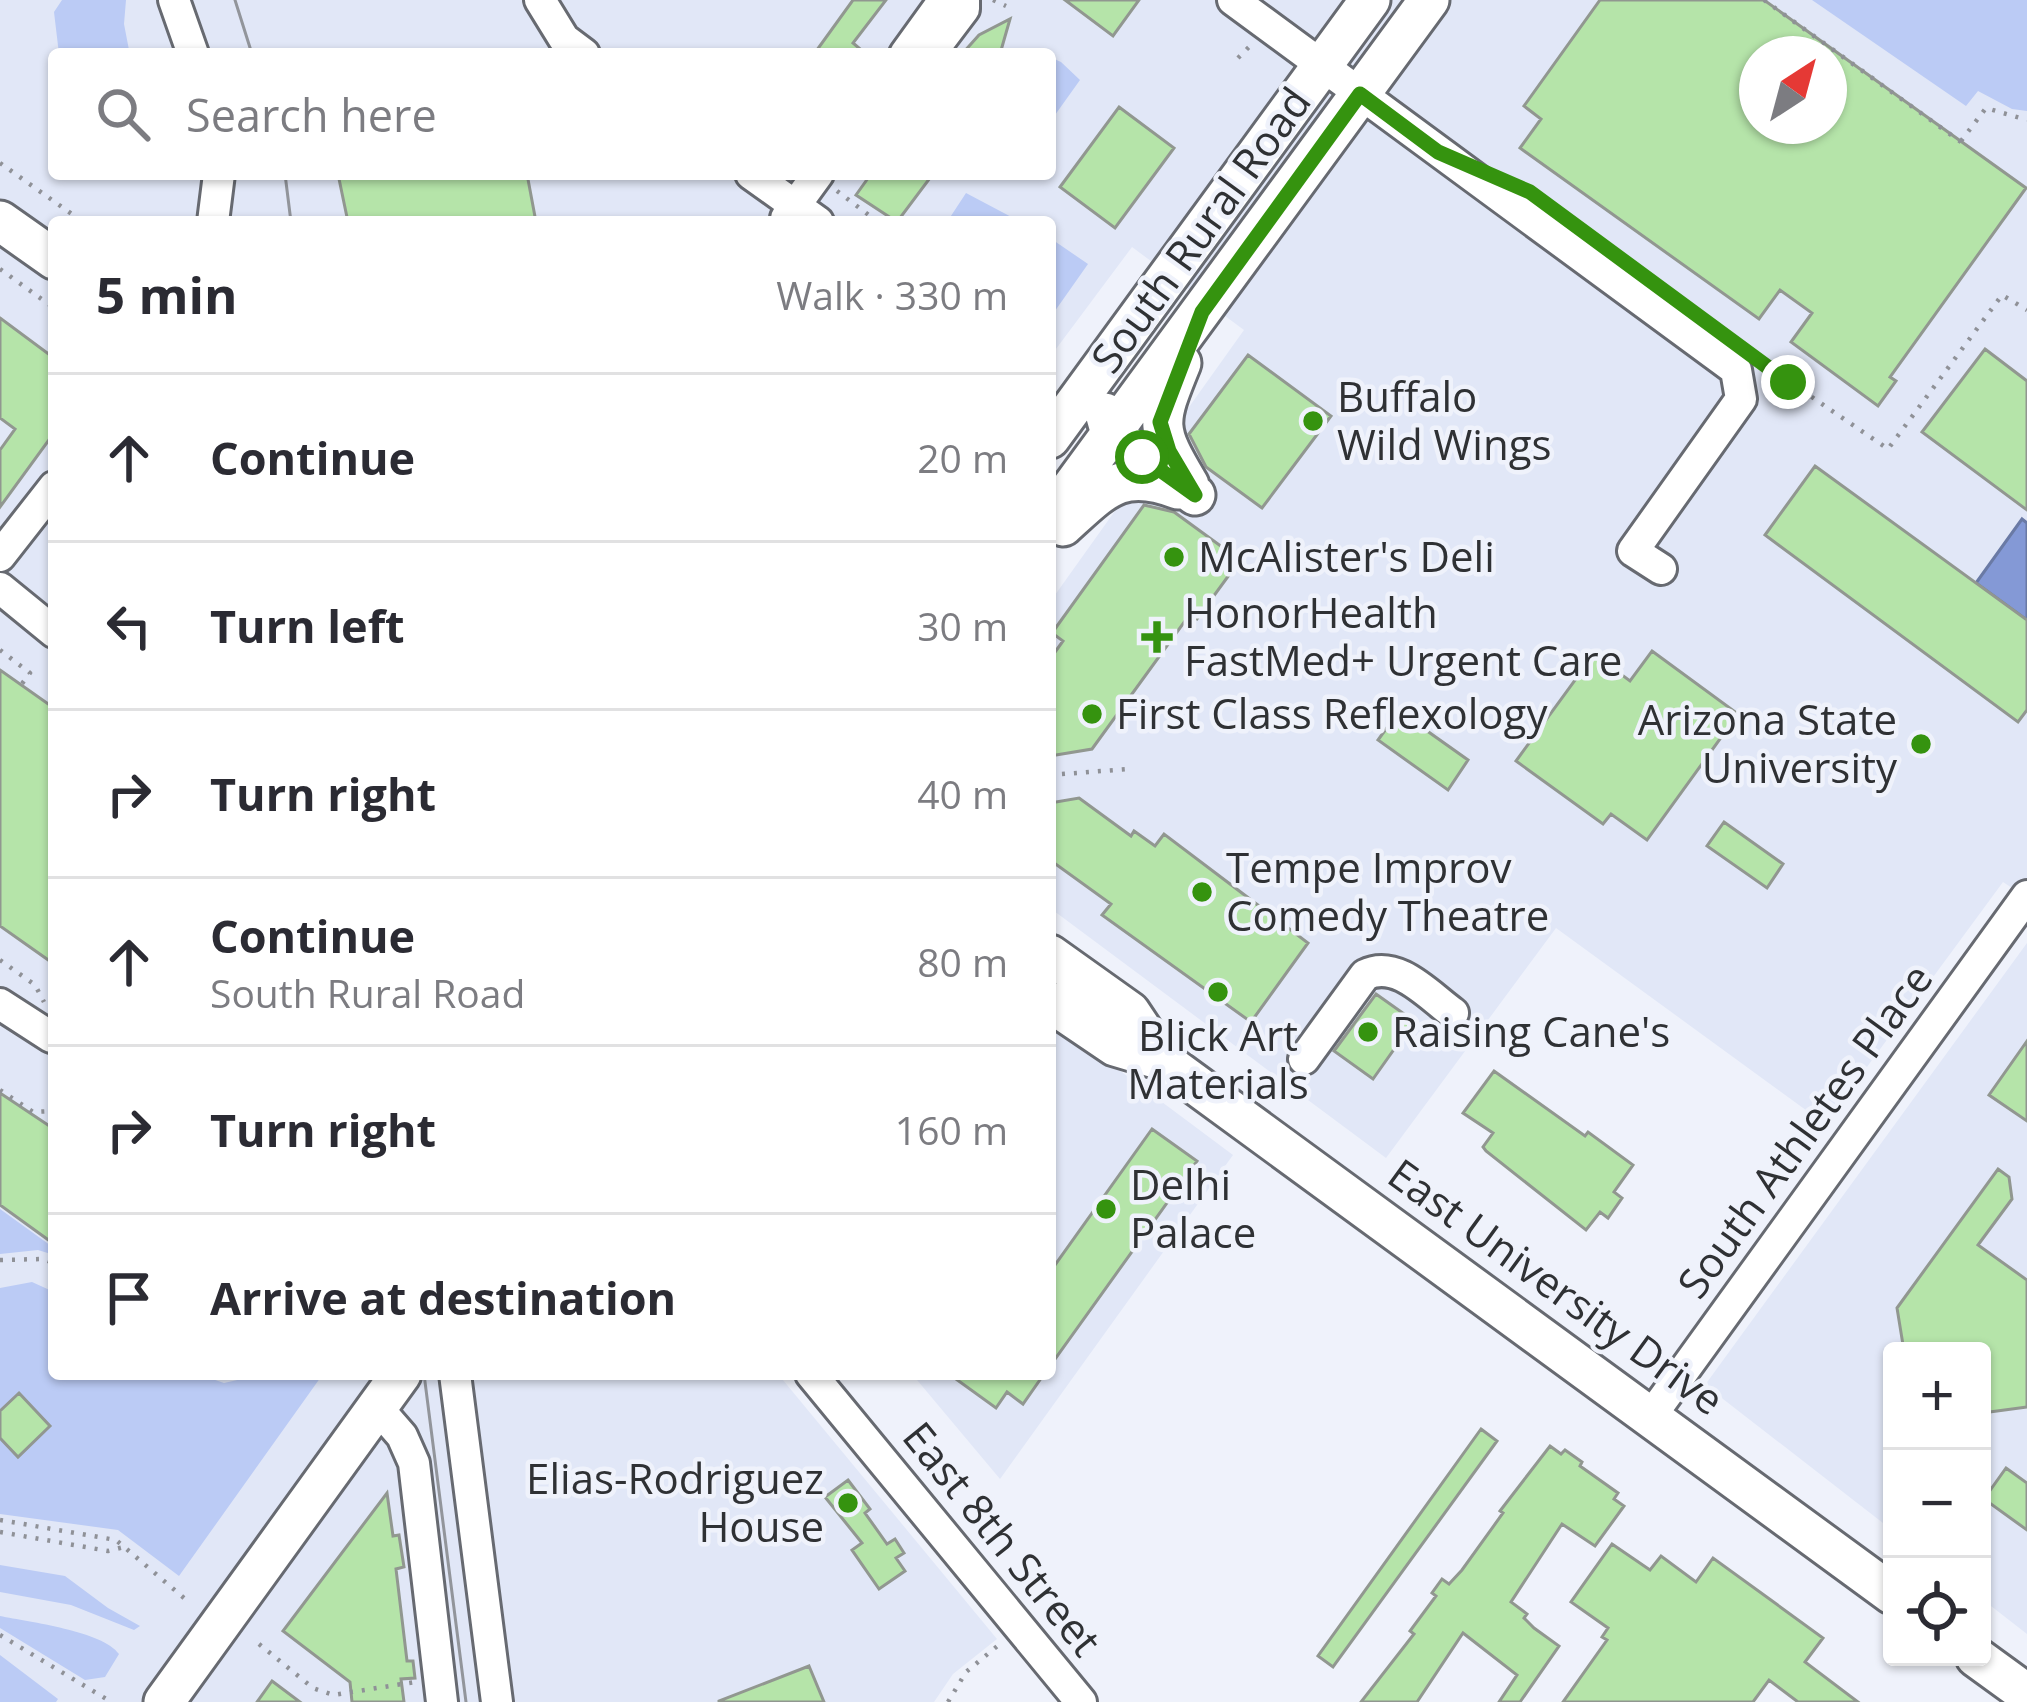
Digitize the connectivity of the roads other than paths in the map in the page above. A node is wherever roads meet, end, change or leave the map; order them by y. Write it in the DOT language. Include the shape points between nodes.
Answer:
graph roads {
  1 [pos="174,0"];
  2 [pos="540,0"];
  3 [pos="944,0"];
  4 [pos="964,0"];
  5 [pos="1233,0"];
  6 [pos="1370,0"];
  7 [pos="1429,0"];
  8 [pos="192,48"];
  9 [pos="572,48"];
  10 [pos="909,48"];
  11 [pos="934,48"];
  12 [pos="1322,65"];
  13 [pos="1360,94"];
  14 [pos="218,180"];
  15 [pos="758,180"];
  16 [pos="827,182"];
  17 [pos="214,216"];
  18 [pos="798,216"];
  19 [pos="0,221"];
  20 [pos="1188,246"];
  21 [pos="48,256"];
  22 [pos="1202,312"];
  23 [pos="1058,411"];
  24 [pos="1111,434"];
  25 [pos="1195,495"];
  26 [pos="48,496"];
  27 [pos="1056,509"];
  28 [pos="1056,533"];
  29 [pos="0,556"];
  30 [pos="1661,569"];
  31 [pos="0,588"];
  32 [pos="48,627"];
  33 [pos="2027,896"];
  34 [pos="1056,959"];
  35 [pos="0,1004"];
  36 [pos="1056,1006"];
  37 [pos="1453,1013"];
  38 [pos="48,1022"];
  39 [pos="1304,1059"];
  40 [pos="1162,1060"];
  41 [pos="396,1380"];
  42 [pos="456,1380"];
  43 [pos="816,1380"];
  44 [pos="376,1406"];
  45 [pos="1651,1416"];
  46 [pos="1883,1587"];
  47 [pos="1988,1666"];
  48 [pos="431,1691"];
  49 [pos="2027,1694"];
  50 [pos="164,1702"];
  51 [pos="496,1702"];
  52 [pos="1082,1702"];
  1 -- 8 [label="street"];
  2 -- 9 [label="street"];
  3 -- 10 [label="street"];
  4 -- 11 [label="street"];
  5 -- 12 [label="street"];
  6 -- 12 [label="main road, South Rural Road"];
  7 -- 13 [label="main road, South Rural Road"];
  12 -- 13 [label="street"];
  12 -- 20 [label="main road, South Rural Road"];
  13 -- 22 [label="main road, South Rural Road"];
  13 -- 30 [label="street" via="1736,370 1742,399 1633,551"];
  14 -- 17 [label="street"];
  15 -- 18 [label="street"];
  16 -- 18 [label="street"];
  19 -- 21 [label="main road"];
  20 -- 23 [label="main road, South Rural Road"];
  20 -- 24 [label="main road" via="1180,299 1107,400"];
  22 -- 24 [label="main road, South Rural Road"];
  22 -- 25 [label="main road" via="1160,422"];
  24 -- 25 [label="main road"];
  24 -- 27 [label="main road, South Rural Road"];
  25 -- 28 [label="main road" via="1140,478 1115,483"];
  26 -- 29 [label="street"];
  31 -- 32 [label="street"];
  33 -- 45 [label="street, South Athletes Place"];
  34 -- 40 [label="main road, East University Drive" via="1130,1012"];
  35 -- 38 [label="street"];
  36 -- 40 [label="main road, East University Drive" via="1114,1046"];
  37 -- 39 [label="street" via="1394,971 1377,968"];
  40 -- 45 [label="main road, East University Drive"];
  41 -- 44 [label="main road"];
  42 -- 51 [label="street"];
  43 -- 52 [label="street, East 8th Street"];
  44 -- 48 [label="street" via="414,1463"];
  44 -- 50 [label="main road"];
  45 -- 46 [label="main road, East University Drive"];
  47 -- 49 [label="main road"];
}
